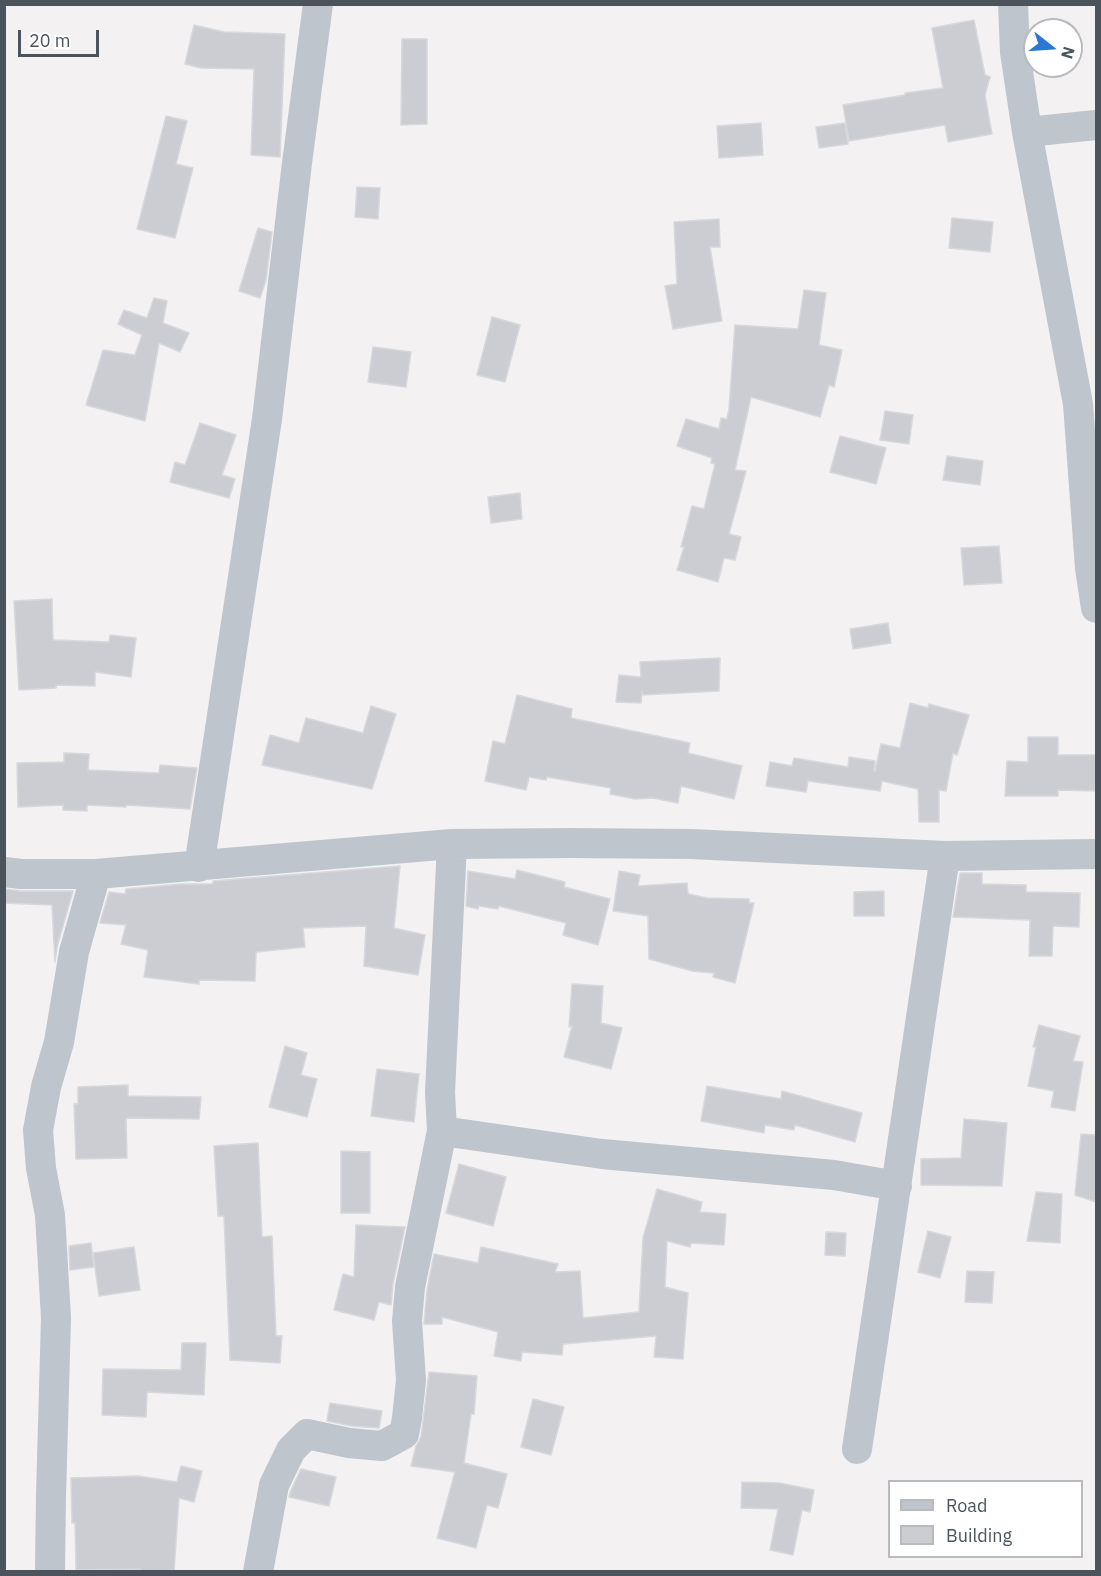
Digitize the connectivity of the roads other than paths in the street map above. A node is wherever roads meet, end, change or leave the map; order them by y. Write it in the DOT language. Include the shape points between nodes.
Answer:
graph roads {
  1 [pos="318,4"];
  2 [pos="1013,4"];
  3 [pos="1096,125"];
  4 [pos="1027,132"];
  5 [pos="1096,608"];
  6 [pos="452,844"];
  7 [pos="1096,854"];
  8 [pos="945,856"];
  9 [pos="199,867"];
  10 [pos="4,872"];
  11 [pos="96,874"];
  12 [pos="442,1131"];
  13 [pos="897,1186"];
  14 [pos="858,1449"];
  15 [pos="50,1572"];
  16 [pos="258,1572"];
  1 -- 9 [label="street" via="267,419"];
  2 -- 4 [label="street" via="1014,52"];
  3 -- 4 [label="street"];
  4 -- 5 [label="street" via="1078,404"];
  6 -- 8 [label="street" via="691,844"];
  6 -- 9 [label="street"];
  6 -- 12 [label="street" via="440,1092"];
  7 -- 8 [label="street"];
  8 -- 13 [label="street"];
  9 -- 11 [label="street"];
  10 -- 11 [label="street"];
  11 -- 15 [label="street" via="74,952 59,1042 38,1130 50,1215 56,1318"];
  12 -- 13 [label="street" via="602,1154 834,1175"];
  12 -- 16 [label="street" via="410,1287 407,1321 411,1380 404,1434 382,1446 307,1434 291,1449 274,1485"];
  13 -- 14 [label="street"];
}
